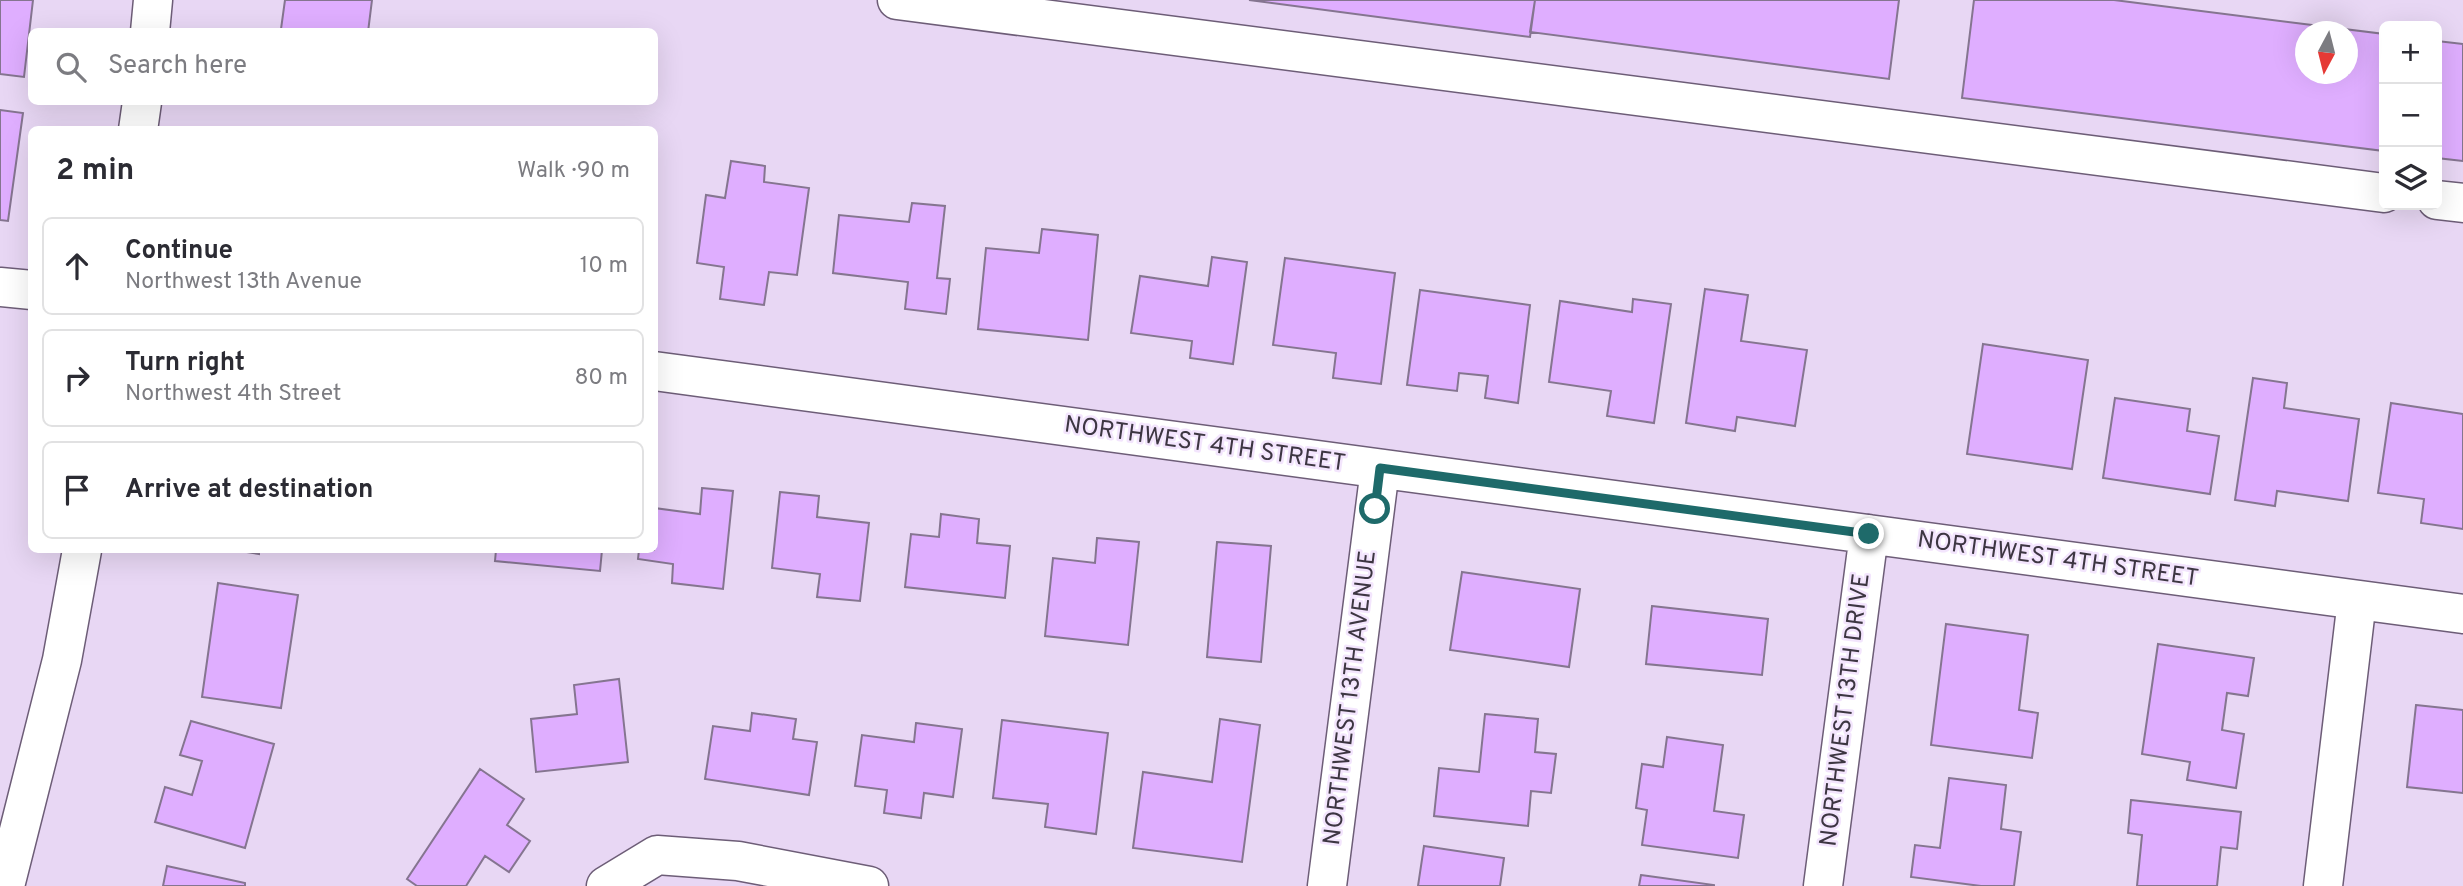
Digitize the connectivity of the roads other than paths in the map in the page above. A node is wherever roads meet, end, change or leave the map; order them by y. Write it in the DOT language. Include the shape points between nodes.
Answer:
graph roads {
  1 [pos="153,0"];
  2 [pos="897,0"];
  3 [pos="150,28"];
  4 [pos="142,105"];
  5 [pos="139,126"];
  6 [pos="2379,192"];
  7 [pos="2442,201"];
  8 [pos="2463,203"];
  9 [pos="0,287"];
  10 [pos="28,290"];
  11 [pos="658,373"];
  12 [pos="1380,468"];
  13 [pos="1869,534"];
  14 [pos="81,553"];
  15 [pos="2357,600"];
  16 [pos="2463,614"];
  17 [pos="5,886"];
  18 [pos="606,886"];
  19 [pos="869,886"];
  20 [pos="1327,886"];
  21 [pos="1823,886"];
  22 [pos="2323,886"];
  1 -- 3 [label="street"];
  2 -- 6 [label="street"];
  4 -- 5 [label="street"];
  7 -- 8 [label="street"];
  9 -- 10 [label="street"];
  11 -- 12 [label="street, NORTHWEST 4TH STREET"];
  12 -- 13 [label="street, NORTHWEST 4TH STREET"];
  12 -- 20 [label="street, NORTHWEST 13TH AVENUE"];
  13 -- 15 [label="street, NORTHWEST 4TH STREET"];
  13 -- 21 [label="street, NORTHWEST 13TH DRIVE"];
  14 -- 17 [label="street" via="62,660"];
  15 -- 16 [label="street, NORTHWEST 4TH STREET"];
  15 -- 22 [label="street"];
  18 -- 19 [label="street" via="657,855 738,861"];
}
